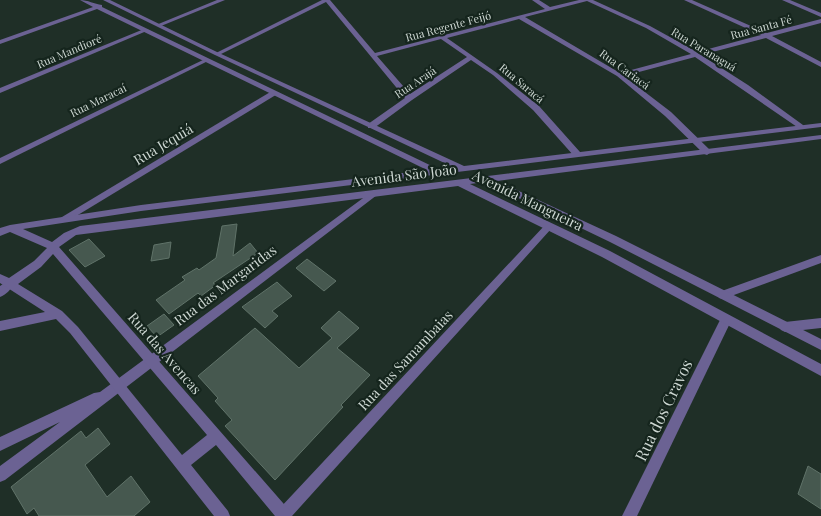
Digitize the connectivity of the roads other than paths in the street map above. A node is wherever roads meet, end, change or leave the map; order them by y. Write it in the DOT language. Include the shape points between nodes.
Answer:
graph roads {
  1 [pos="222,0"];
  2 [pos="327,0"];
  3 [pos="535,0"];
  4 [pos="585,0"];
  5 [pos="589,0"];
  6 [pos="687,0"];
  7 [pos="785,0"];
  8 [pos="111,1"];
  9 [pos="87,2"];
  10 [pos="99,4"];
  11 [pos="549,10"];
  12 [pos="821,15"];
  13 [pos="520,17"];
  14 [pos="821,21"];
  15 [pos="159,26"];
  16 [pos="146,30"];
  17 [pos="0,36"];
  18 [pos="768,36"];
  19 [pos="443,38"];
  20 [pos="0,42"];
  21 [pos="217,54"];
  22 [pos="695,54"];
  23 [pos="374,55"];
  24 [pos="472,57"];
  25 [pos="206,60"];
  26 [pos="821,65"];
  27 [pos="619,75"];
  28 [pos="0,91"];
  29 [pos="274,93"];
  30 [pos="409,98"];
  31 [pos="821,125"];
  32 [pos="372,126"];
  33 [pos="800,127"];
  34 [pos="821,137"];
  35 [pos="695,140"];
  36 [pos="707,152"];
  37 [pos="577,154"];
  38 [pos="0,160"];
  39 [pos="462,168"];
  40 [pos="436,171"];
  41 [pos="486,179"];
  42 [pos="457,182"];
  43 [pos="374,193"];
  44 [pos="65,219"];
  45 [pos="548,227"];
  46 [pos="3,229"];
  47 [pos="52,246"];
  48 [pos="821,259"];
  49 [pos="4,281"];
  50 [pos="0,293"];
  51 [pos="723,295"];
  52 [pos="58,314"];
  53 [pos="726,319"];
  54 [pos="821,323"];
  55 [pos="0,326"];
  56 [pos="785,327"];
  57 [pos="821,345"];
  58 [pos="152,361"];
  59 [pos="821,370"];
  60 [pos="119,387"];
  61 [pos="217,436"];
  62 [pos="0,444"];
  63 [pos="181,464"];
  64 [pos="0,475"];
  65 [pos="284,515"];
  66 [pos="223,516"];
  67 [pos="629,516"];
  1 -- 15 [label="street"];
  2 -- 21 [label="street"];
  2 -- 23 [label="street"];
  3 -- 11 [label="street"];
  4 -- 11 [label="street, Rua Regente Feijó"];
  5 -- 22 [label="street, Rua Paranaguá"];
  6 -- 18 [label="street"];
  7 -- 12 [label="street"];
  8 -- 10 [label="street"];
  8 -- 15 [label="street, Avenida Mangueira"];
  9 -- 10 [label="street, Avenida Mangueira"];
  9 -- 17 [label="street"];
  10 -- 16 [label="street, Avenida Mangueira"];
  10 -- 20 [label="street"];
  11 -- 13 [label="street, Rua Regente Feijó"];
  13 -- 19 [label="street, Rua Regente Feijó"];
  13 -- 27 [label="street, Rua Cariacá"];
  14 -- 18 [label="street, Rua Santa Fé"];
  15 -- 21 [label="street, Avenida Mangueira"];
  16 -- 25 [label="street, Avenida Mangueira"];
  16 -- 28 [label="street, Rua Mandioré"];
  18 -- 22 [label="street, Rua Santa Fé"];
  18 -- 26 [label="street"];
  19 -- 23 [label="street, Rua Regente Feijó"];
  19 -- 24 [label="street, Rua Saracá"];
  21 -- 32 [label="street, Avenida Mangueira"];
  22 -- 27 [label="street, Rua Santa Fé"];
  22 -- 33 [label="street, Rua Paranaguá" via="755,92"];
  23 -- 30 [label="street"];
  24 -- 30 [label="street, Rua Arajá"];
  24 -- 37 [label="street, Rua Saracá" via="536,108"];
  25 -- 29 [label="street, Avenida Mangueira"];
  25 -- 38 [label="street, Rua Maracaí"];
  27 -- 35 [label="street, Rua Cariacá"];
  29 -- 40 [label="street, Avenida Mangueira"];
  29 -- 44 [label="street, Rua Jequiá"];
  30 -- 32 [label="street, Rua Arajá"];
  31 -- 33 [label="street, Avenida São João"];
  32 -- 39 [label="street, Avenida Mangueira"];
  33 -- 35 [label="street, Avenida São João"];
  34 -- 36 [label="street, Avenida São João"];
  35 -- 36 [label="street, Rua Cariacá"];
  35 -- 37 [label="street, Avenida São João"];
  36 -- 41 [label="street, Avenida São João"];
  37 -- 39 [label="street, Avenida São João"];
  39 -- 40 [label="street, Avenida São João"];
  39 -- 41 [label="street, Avenida Mangueira"];
  40 -- 42 [label="street, Avenida Mangueira"];
  40 -- 44 [label="street, Avenida São João"];
  41 -- 42 [label="street, Avenida São João"];
  41 -- 51 [label="street, Avenida Mangueira"];
  42 -- 43 [label="street, Avenida São João"];
  42 -- 45 [label="street, Avenida Mangueira"];
  43 -- 47 [label="street, Avenida São João" via="80,230 64,236"];
  43 -- 58 [label="street, Rua das Margaridas"];
  44 -- 46 [label="street, Avenida São João"];
  45 -- 53 [label="street, Avenida Mangueira" via="606,254"];
  45 -- 65 [label="street, Rua das Samambaias"];
  46 -- 47 [label="street, Rua das Avencas"];
  47 -- 49 [label="street, Avenida São João" via="32,268"];
  47 -- 58 [label="street, Rua das Avencas"];
  48 -- 51 [label="street"];
  49 -- 50 [label="street, Avenida São João"];
  49 -- 52 [label="street"];
  51 -- 56 [label="street, Avenida Mangueira"];
  52 -- 55 [label="street"];
  52 -- 60 [label="street"];
  53 -- 59 [label="street, Avenida Mangueira"];
  53 -- 67 [label="street, Rua dos Cravos"];
  54 -- 56 [label="street"];
  56 -- 57 [label="street, Avenida Mangueira"];
  58 -- 60 [label="street, Rua das Margaridas"];
  58 -- 61 [label="street, Rua das Avencas"];
  60 -- 62 [label="street"];
  60 -- 63 [label="street"];
  60 -- 64 [label="street, Rua das Margaridas"];
  61 -- 63 [label="street"];
  61 -- 65 [label="street, Rua das Avencas"];
  63 -- 66 [label="street"];
}
